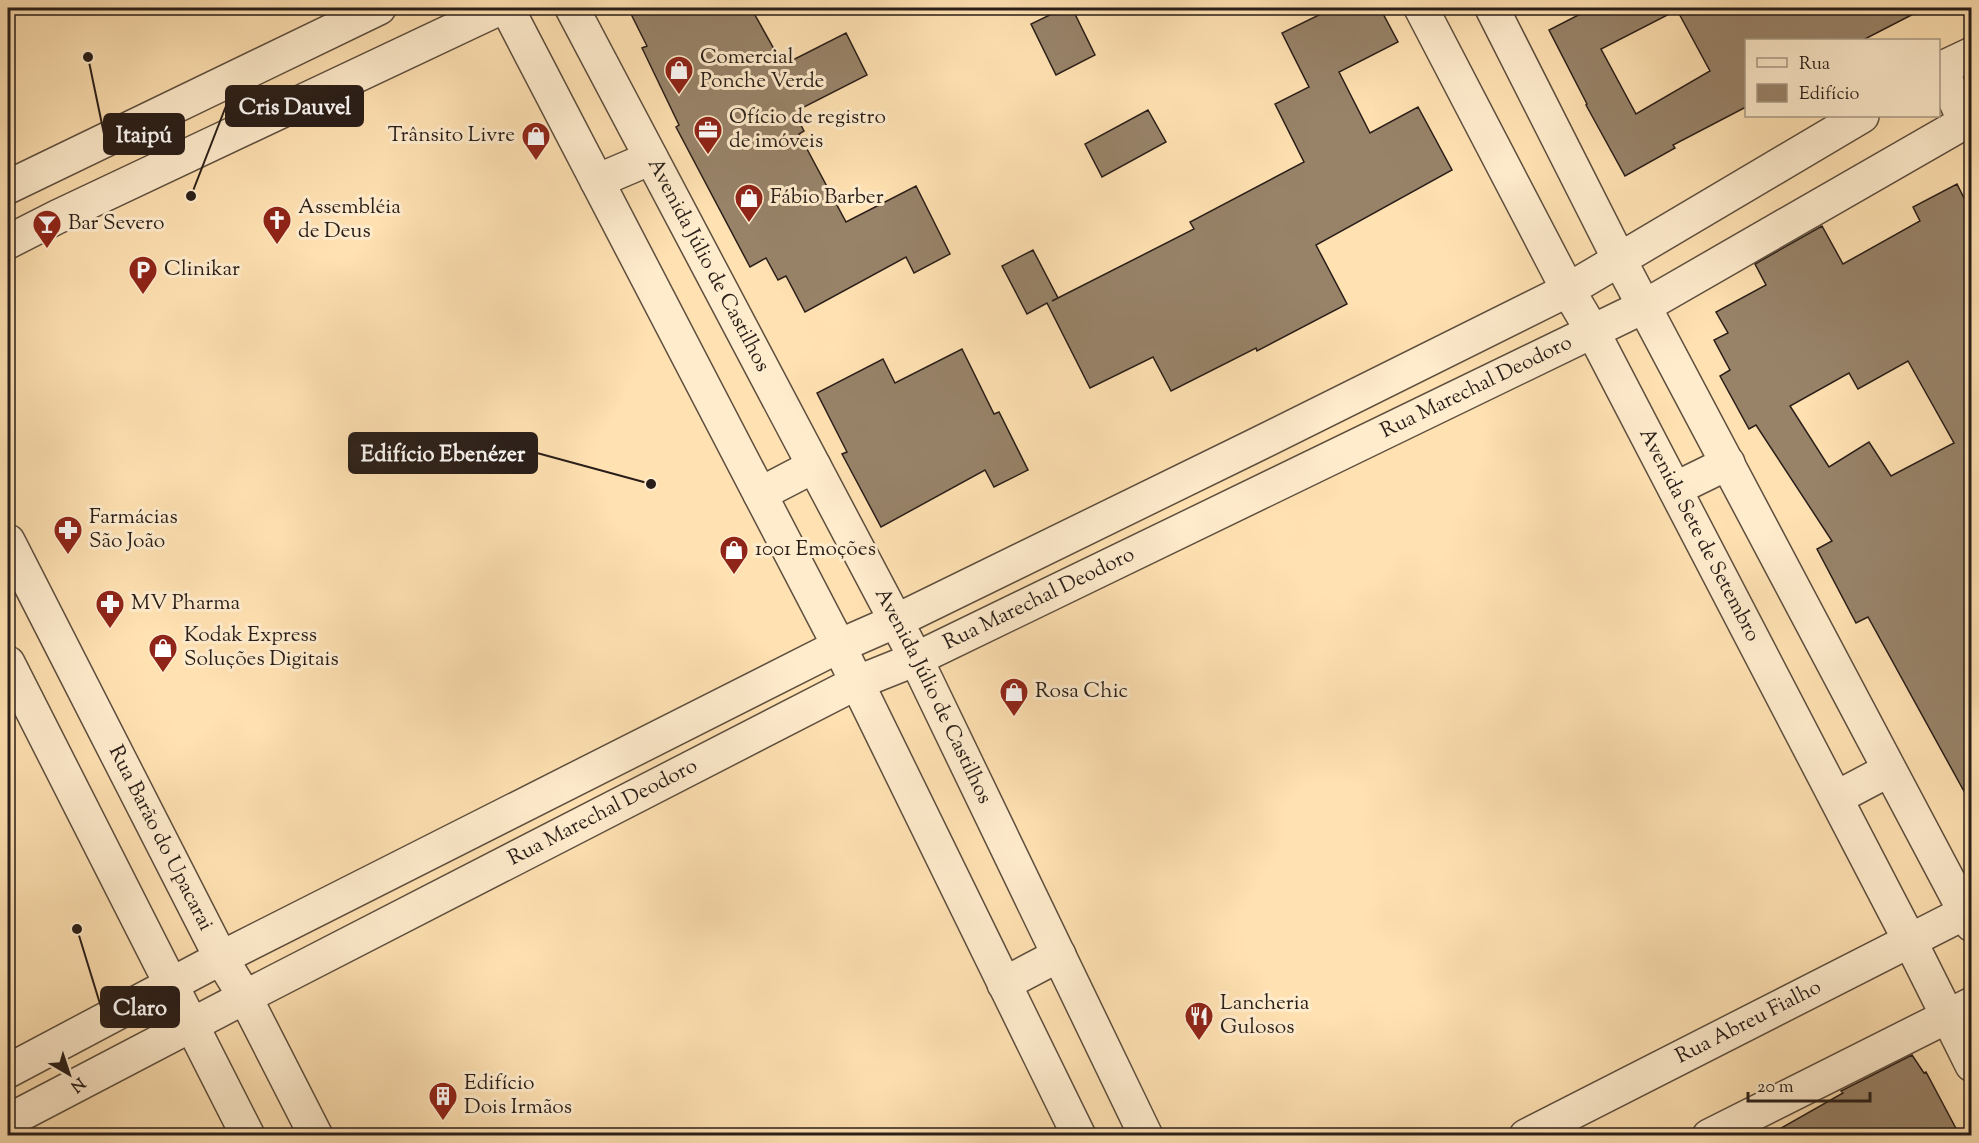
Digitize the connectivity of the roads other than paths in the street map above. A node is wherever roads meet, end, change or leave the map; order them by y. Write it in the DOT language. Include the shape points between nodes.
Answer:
graph roads {
  1 [pos="379,8"];
  2 [pos="500,8"];
  3 [pos="507,8"];
  4 [pos="572,8"];
  5 [pos="1421,8"];
  6 [pos="1492,8"];
  7 [pos="321,36"];
  8 [pos="1971,54"];
  9 [pos="1940,69"];
  10 [pos="342,82"];
  11 [pos="1860,117"];
  12 [pos="1968,120"];
  13 [pos="651,158"];
  14 [pos="20,181"];
  15 [pos="597,181"];
  16 [pos="57,217"];
  17 [pos="8,242"];
  18 [pos="1618,259"];
  19 [pos="1568,290"];
  20 [pos="1645,306"];
  21 [pos="1593,332"];
  22 [pos="1254,446"];
  23 [pos="1728,464"];
  24 [pos="814,466"];
  25 [pos="1274,484"];
  26 [pos="1675,489"];
  27 [pos="760,494"];
  28 [pos="1077,531"];
  29 [pos="8,541"];
  30 [pos="1097,571"];
  31 [pos="896,621"];
  32 [pos="839,646"];
  33 [pos="916,658"];
  34 [pos="8,663"];
  35 [pos="856,683"];
  36 [pos="1889,770"];
  37 [pos="1836,798"];
  38 [pos="532,801"];
  39 [pos="552,839"];
  40 [pos="1969,916"];
  41 [pos="1910,941"];
  42 [pos="1059,956"];
  43 [pos="221,958"];
  44 [pos="1004,984"];
  45 [pos="171,986"];
  46 [pos="244,997"];
  47 [pos="1959,1010"];
  48 [pos="193,1024"];
  49 [pos="1971,1065"];
  50 [pos="8,1071"];
  51 [pos="8,1121"];
  52 [pos="248,1136"];
  53 [pos="316,1136"];
  54 [pos="1079,1136"];
  55 [pos="1146,1136"];
  56 [pos="1526,1136"];
  57 [pos="1709,1136"];
  1 -- 7 [label="street"];
  2 -- 10 [label="street"];
  3 -- 15 [label="street"];
  4 -- 13 [label="street, Avenida Júlio de Castilhos"];
  5 -- 19 [label="street, Avenida Sete de Setembro"];
  6 -- 18 [label="street"];
  7 -- 10 [label="street"];
  7 -- 14 [label="street"];
  8 -- 9 [label="street"];
  9 -- 12 [label="street"];
  10 -- 16 [label="street"];
  11 -- 18 [label="street, Rua Marechal Deodoro"];
  12 -- 20 [label="street, Rua Marechal Deodoro"];
  13 -- 15 [label="street"];
  13 -- 24 [label="street, Avenida Júlio de Castilhos"];
  14 -- 16 [label="street"];
  15 -- 27 [label="street"];
  16 -- 17 [label="street"];
  18 -- 19 [label="street, Rua Marechal Deodoro"];
  18 -- 20 [label="street"];
  19 -- 21 [label="street, Avenida Sete de Setembro"];
  19 -- 22 [label="street, Rua Marechal Deodoro"];
  20 -- 21 [label="street, Rua Marechal Deodoro"];
  20 -- 23 [label="street"];
  21 -- 25 [label="street, Rua Marechal Deodoro"];
  21 -- 26 [label="street, Avenida Sete de Setembro"];
  22 -- 25 [label="street"];
  22 -- 28 [label="street, Rua Marechal Deodoro"];
  23 -- 26 [label="street"];
  23 -- 36 [label="street"];
  24 -- 27 [label="street"];
  24 -- 31 [label="street, Avenida Júlio de Castilhos"];
  25 -- 30 [label="street, Rua Marechal Deodoro"];
  26 -- 37 [label="street, Avenida Sete de Setembro"];
  27 -- 32 [label="street"];
  28 -- 30 [label="street"];
  28 -- 31 [label="street, Rua Marechal Deodoro"];
  29 -- 43 [label="street, Rua Barão do Upacarai"];
  30 -- 33 [label="street, Rua Marechal Deodoro"];
  31 -- 32 [label="street, Rua Marechal Deodoro"];
  31 -- 33 [label="street, Avenida Júlio de Castilhos"];
  32 -- 35 [label="street"];
  32 -- 38 [label="street, Rua Marechal Deodoro"];
  33 -- 35 [label="street, Rua Marechal Deodoro"];
  33 -- 42 [label="street, Avenida Júlio de Castilhos"];
  34 -- 45 [label="street"];
  35 -- 39 [label="street, Rua Marechal Deodoro"];
  35 -- 44 [label="street"];
  36 -- 37 [label="street"];
  36 -- 40 [label="street"];
  37 -- 41 [label="street, Avenida Sete de Setembro"];
  38 -- 39 [label="street"];
  38 -- 43 [label="street, Rua Marechal Deodoro"];
  39 -- 46 [label="street, Rua Marechal Deodoro"];
  40 -- 41 [label="street, Rua Abreu Fialho"];
  41 -- 47 [label="street, Avenida Sete de Setembro"];
  41 -- 56 [label="street, Rua Abreu Fialho"];
  42 -- 44 [label="street"];
  42 -- 55 [label="street, Avenida Júlio de Castilhos"];
  43 -- 45 [label="street, Rua Marechal Deodoro"];
  43 -- 46 [label="street, Rua Barão do Upacarai"];
  44 -- 54 [label="street"];
  45 -- 48 [label="street"];
  45 -- 50 [label="street, Rua Marechal Deodoro"];
  46 -- 48 [label="street, Rua Marechal Deodoro"];
  46 -- 53 [label="street, Rua Barão do Upacarai"];
  47 -- 49 [label="street, Avenida Sete de Setembro"];
  47 -- 57 [label="street"];
  48 -- 51 [label="street, Rua Marechal Deodoro"];
  48 -- 52 [label="street"];
}
